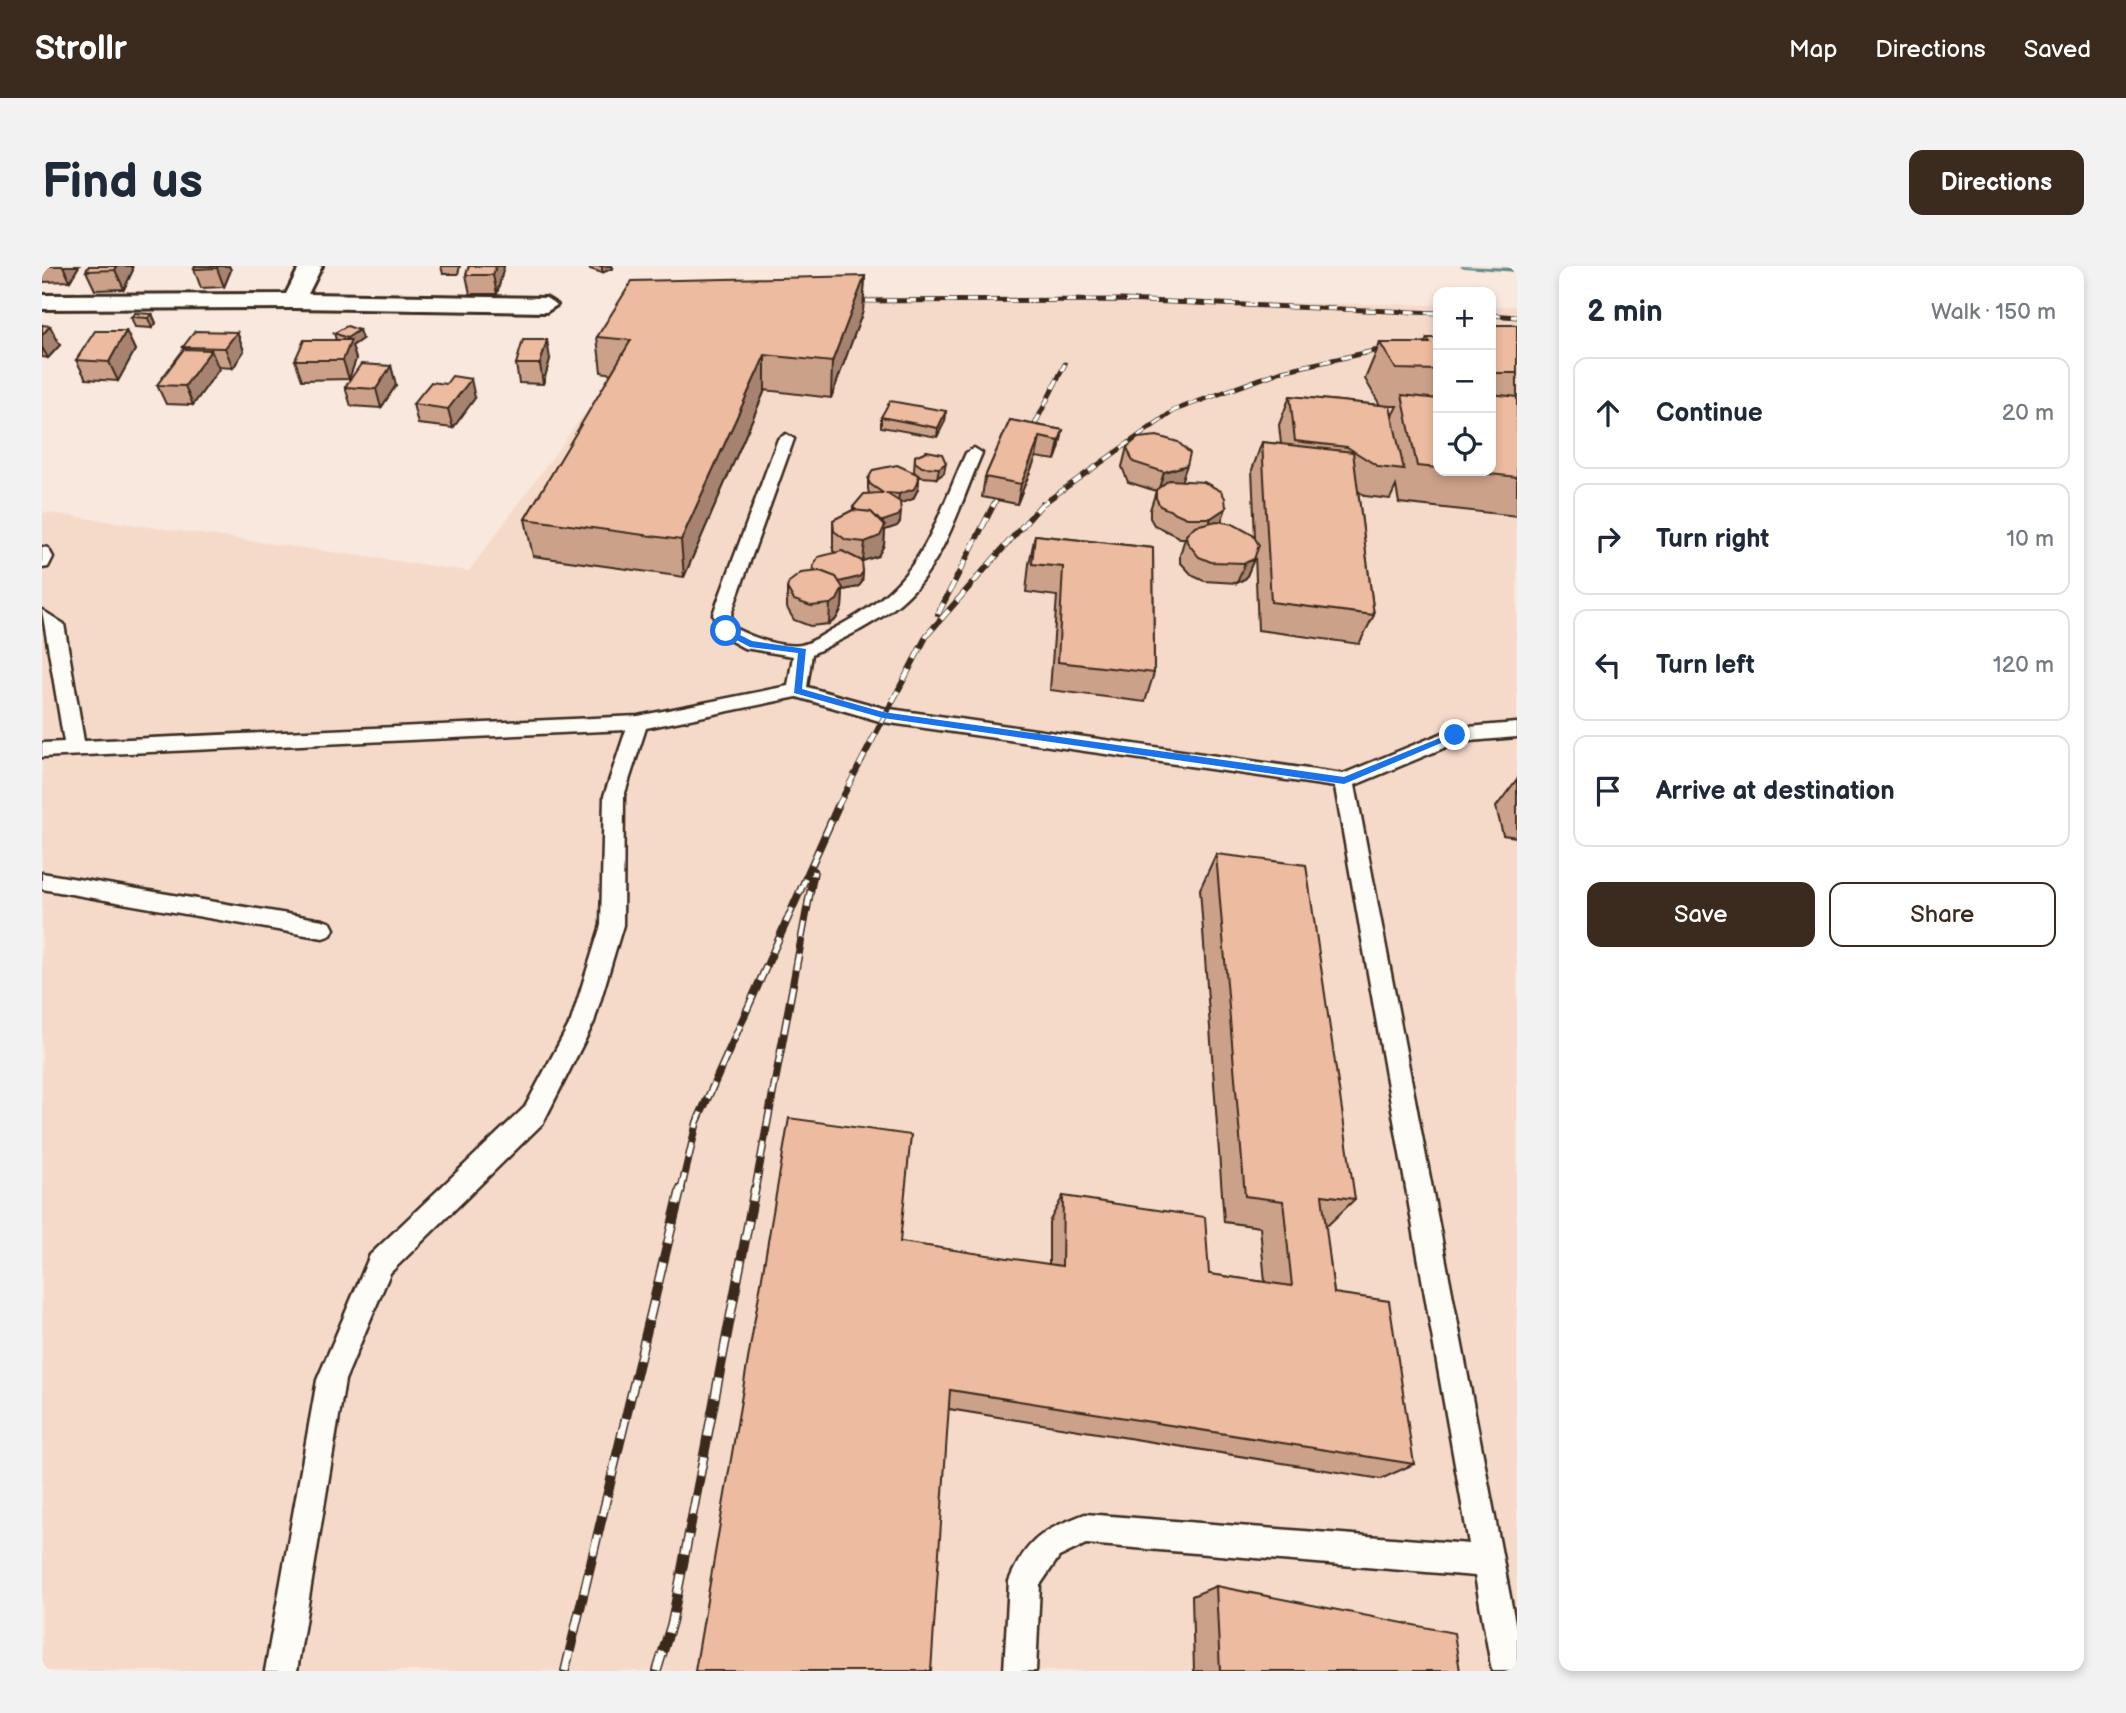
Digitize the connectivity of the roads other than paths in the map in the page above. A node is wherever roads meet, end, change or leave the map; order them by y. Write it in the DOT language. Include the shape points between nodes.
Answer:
graph roads {
  1 [pos="311,266"];
  2 [pos="297,295"];
  3 [pos="42,302"];
  4 [pos="547,305"];
  5 [pos="786,439"];
  6 [pos="974,453"];
  7 [pos="42,552"];
  8 [pos="42,563"];
  9 [pos="42,616"];
  10 [pos="803,651"];
  11 [pos="797,691"];
  12 [pos="638,723"];
  13 [pos="1517,730"];
  14 [pos="75,749"];
  15 [pos="42,750"];
  16 [pos="1344,781"];
  17 [pos="42,881"];
  18 [pos="323,929"];
  19 [pos="1488,1561"];
  20 [pos="281,1671"];
  21 [pos="1020,1671"];
  22 [pos="1508,1671"];
  1 -- 2 [label="street"];
  2 -- 3 [label="street"];
  2 -- 4 [label="street"];
  5 -- 10 [label="lane" via="722,614 726,631 750,644"];
  6 -- 10 [label="lane" via="931,548 903,591 844,631"];
  7 -- 8 [label="lane" via="46,557"];
  9 -- 14 [label="lane" via="55,624"];
  10 -- 11 [label="lane"];
  11 -- 12 [label="lane"];
  11 -- 16 [label="lane" via="883,715"];
  12 -- 14 [label="lane"];
  12 -- 20 [label="lane" via="614,796 612,925 582,1022 534,1115 380,1264 331,1380"];
  13 -- 16 [label="lane" via="1455,735"];
  14 -- 15 [label="lane"];
  16 -- 19 [label="lane"];
  17 -- 18 [label="lane"];
  19 -- 21 [label="lane" via="1085,1529 1048,1546 1025,1581"];
  19 -- 22 [label="lane"];
}
